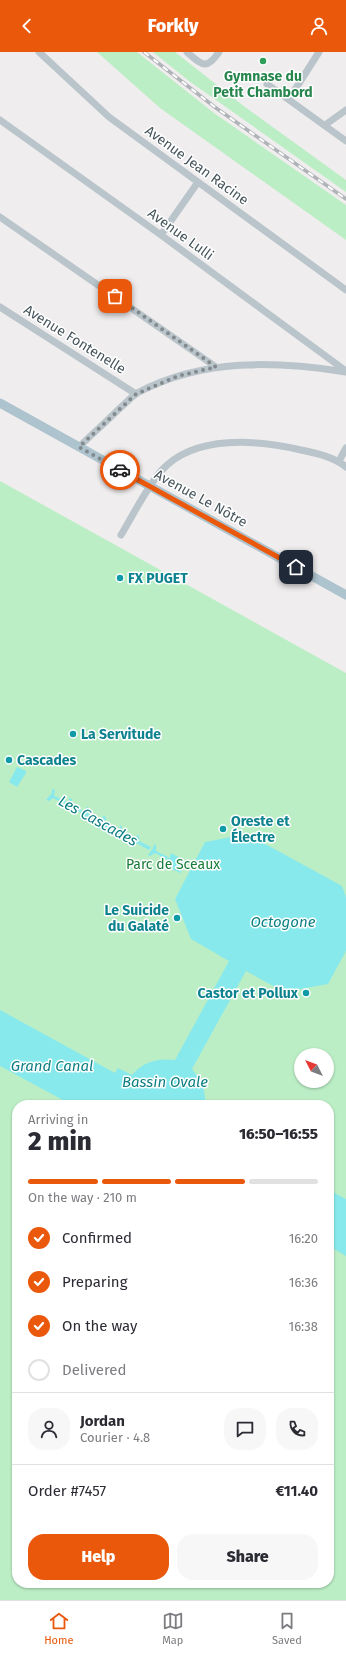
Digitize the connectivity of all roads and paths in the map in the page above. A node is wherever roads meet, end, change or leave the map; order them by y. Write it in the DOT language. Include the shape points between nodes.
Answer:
graph roads {
  1 [pos="39,52"];
  2 [pos="186,52"];
  3 [pos="219,52"];
  4 [pos="319,52"];
  5 [pos="267,84"];
  6 [pos="289,99"];
  7 [pos="346,110"];
  8 [pos="0,120"];
  9 [pos="324,124"];
  10 [pos="346,141"];
  11 [pos="198,182"];
  12 [pos="0,217"];
  13 [pos="162,235"];
  14 [pos="346,290"];
  15 [pos="0,307"];
  16 [pos="216,367"];
  17 [pos="346,372"];
  18 [pos="136,394"];
  19 [pos="0,403"];
  20 [pos="79,447"];
  21 [pos="346,448"];
  22 [pos="339,461"];
  23 [pos="346,467"];
  24 [pos="149,490"];
  25 [pos="122,535"];
  26 [pos="346,595"];
  1 -- 11 [label="street, Avenue Jean Racine" via="99,109"];
  2 -- 3 [label="street" via="206,65 212,62"];
  4 -- 6 [label="street"];
  5 -- 6 [label="street"];
  6 -- 9 [label="street"];
  7 -- 9 [label="street"];
  8 -- 13 [label="street, Avenue Lulli"];
  9 -- 10 [label="street"];
  11 -- 13 [label="street"];
  11 -- 14 [label="street, Avenue Jean Racine"];
  12 -- 16 [label="street"];
  13 -- 17 [label="street, Avenue Lulli"];
  15 -- 18 [label="street, Avenue Fontenelle"];
  16 -- 17 [label="street" via="247,363 302,365"];
  16 -- 18 [label="street" via="178,376"];
  18 -- 20 [label="street"];
  19 -- 20 [label="main road, Avenue Le Nôtre"];
  20 -- 24 [label="main road, Avenue Le Nôtre"];
  21 -- 22 [label="street"];
  22 -- 23 [label="street"];
  22 -- 24 [label="street" via="267,443 221,443 177,457 161,470"];
  24 -- 25 [label="street"];
  24 -- 26 [label="main road, Avenue Le Nôtre"];
}
